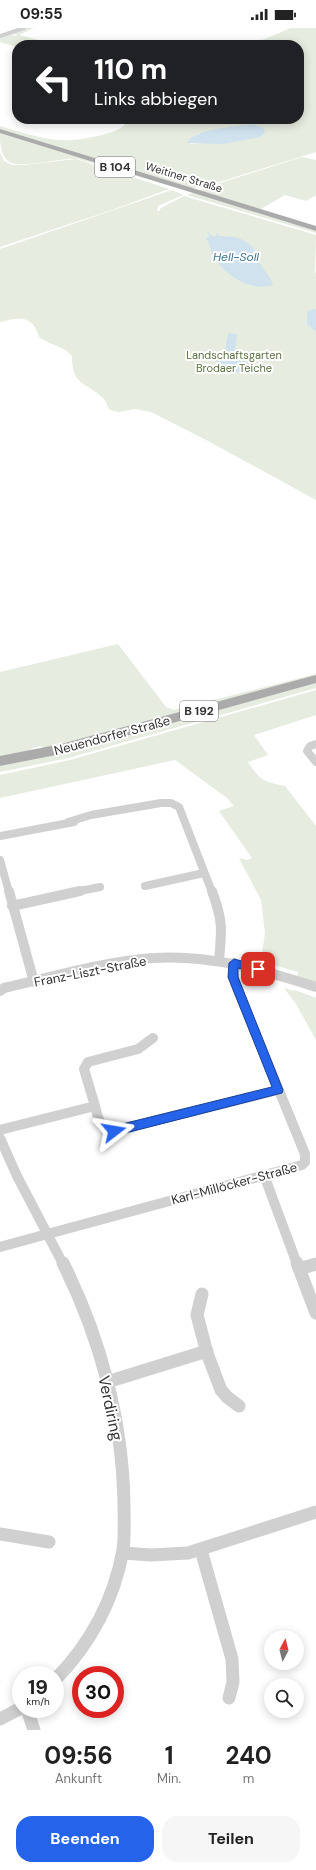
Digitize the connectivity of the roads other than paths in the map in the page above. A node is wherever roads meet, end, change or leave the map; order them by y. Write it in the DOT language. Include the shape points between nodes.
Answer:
graph roads {
  1 [pos="24,28"];
  2 [pos="0,32"];
  3 [pos="7,34"];
  4 [pos="0,36"];
  5 [pos="0,131"];
  6 [pos="316,230"];
  7 [pos="316,679"];
  8 [pos="316,744"];
  9 [pos="0,761"];
  10 [pos="316,762"];
  11 [pos="0,836"];
  12 [pos="0,860"];
  13 [pos="204,873"];
  14 [pos="145,886"];
  15 [pos="100,887"];
  16 [pos="12,906"];
  17 [pos="219,960"];
  18 [pos="234,963"];
  19 [pos="34,982"];
  20 [pos="316,987"];
  21 [pos="2,989"];
  22 [pos="152,1038"];
  23 [pos="278,1090"];
  24 [pos="96,1106"];
  25 [pos="0,1130"];
  26 [pos="0,1138"];
  27 [pos="264,1175"];
  28 [pos="48,1234"];
  29 [pos="0,1247"];
  30 [pos="316,1264"];
  31 [pos="299,1269"];
  32 [pos="202,1294"];
  33 [pos="316,1313"];
  34 [pos="207,1352"];
  35 [pos="106,1382"];
  36 [pos="239,1406"];
  37 [pos="316,1512"];
  38 [pos="0,1534"];
  39 [pos="49,1542"];
  40 [pos="201,1550"];
  41 [pos="123,1553"];
  42 [pos="64,1672"];
  43 [pos="229,1698"];
  44 [pos="12,1713"];
  45 [pos="30,1718"];
  46 [pos="0,1720"];
  47 [pos="34,1730"];
  1 -- 3 [label="street"];
  2 -- 3 [label="street"];
  3 -- 4 [label="street"];
  5 -- 6 [label="main road, Weitiner Straße / B 104"];
  7 -- 9 [label="main road, Neuendorfer Straße / B 192" via="61,749"];
  8 -- 10 [label="street" via="310,746 307,751"];
  11 -- 13 [label="street" via="68,822 92,820 102,814 174,803 179,807"];
  12 -- 16 [label="street"];
  13 -- 14 [label="street"];
  13 -- 17 [label="street" via="220,912 222,925"];
  15 -- 16 [label="street"];
  16 -- 19 [label="street"];
  17 -- 18 [label="street, Franz-Liszt-Straße"];
  17 -- 19 [label="street, Franz-Liszt-Straße" via="170,958 130,961"];
  18 -- 20 [label="street, Franz-Liszt-Straße"];
  18 -- 23 [label="street, Karl-Millöcker-Straße" via="234,983"];
  19 -- 21 [label="street, Franz-Liszt-Straße"];
  22 -- 24 [label="street" via="138,1049 88,1062 84,1070"];
  23 -- 24 [label="street" via="114,1131 108,1131 101,1126"];
  23 -- 27 [label="street, Karl-Millöcker-Straße" via="306,1159 302,1165"];
  24 -- 25 [label="street"];
  26 -- 28 [label="street, Verdiring"];
  27 -- 28 [label="street, Karl-Millöcker-Straße"];
  27 -- 31 [label="street"];
  28 -- 29 [label="street, Karl-Millöcker-Straße"];
  28 -- 35 [label="street, Verdiring" via="86,1316"];
  30 -- 31 [label="street"];
  31 -- 33 [label="street"];
  32 -- 34 [label="street" via="197,1306 197,1317"];
  34 -- 35 [label="street"];
  34 -- 36 [label="street" via="220,1389 227,1398"];
  35 -- 41 [label="street, Verdiring" via="122,1458 125,1497"];
  37 -- 40 [label="street"];
  38 -- 39 [label="street"];
  40 -- 41 [label="street" via="176,1555"];
  40 -- 43 [label="street" via="232,1659 233,1682"];
  41 -- 42 [label="street, Verdiring" via="109,1598 98,1622"];
  44 -- 46 [label="street"];
  45 -- 47 [label="street"];
}
